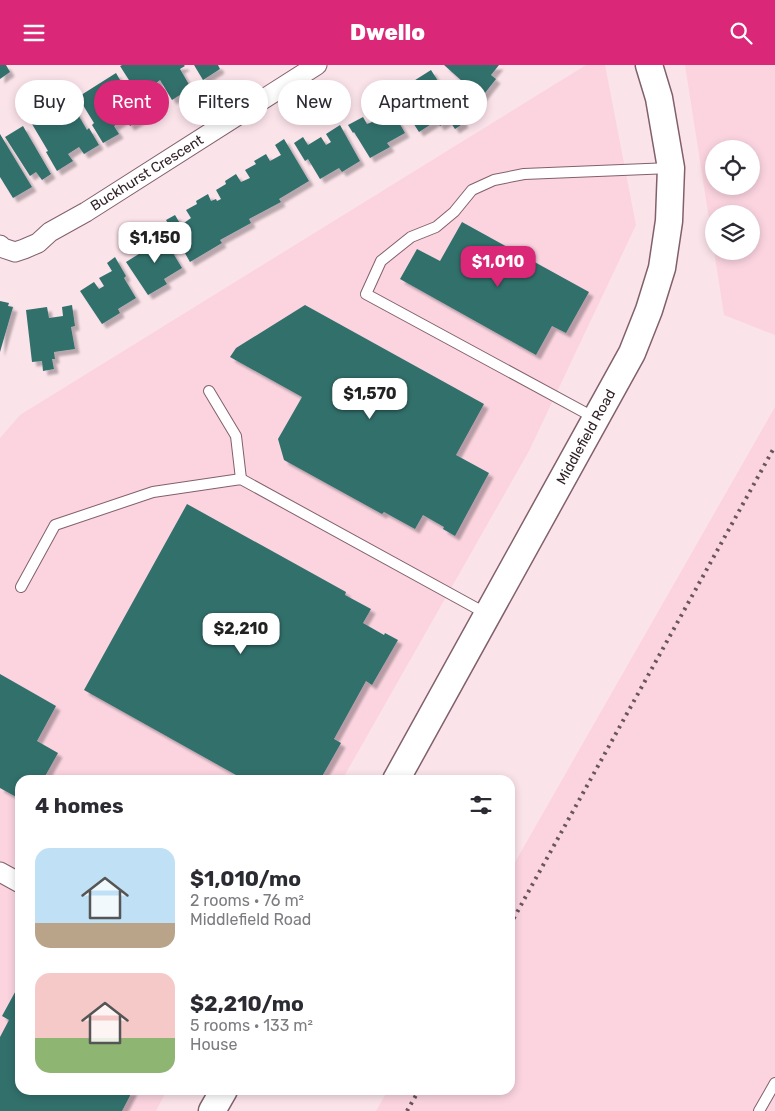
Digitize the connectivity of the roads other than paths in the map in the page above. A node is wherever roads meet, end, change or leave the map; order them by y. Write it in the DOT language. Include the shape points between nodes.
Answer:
graph roads {
  1 [pos="317,65"];
  2 [pos="649,65"];
  3 [pos="671,169"];
  4 [pos="0,245"];
  5 [pos="209,391"];
  6 [pos="596,418"];
  7 [pos="240,479"];
  8 [pos="22,587"];
  9 [pos="488,615"];
  10 [pos="399,775"];
  11 [pos="0,872"];
  12 [pos="15,880"];
  13 [pos="775,1083"];
  14 [pos="221,1095"];
  15 [pos="212,1111"];
  16 [pos="759,1111"];
  1 -- 4 [label="street, Buckhurst Crescent" via="50,232 38,243 15,252"];
  2 -- 3 [label="main road, Middlefield Road" via="659,98"];
  3 -- 6 [label="main road, Middlefield Road" via="669,221 662,268 650,310 632,353"];
  3 -- 6 [label="lane" via="524,174 494,180 472,189 454,212 436,227 411,237 381,261 366,294"];
  5 -- 7 [label="lane" via="236,436"];
  6 -- 9 [label="main road, Middlefield Road"];
  7 -- 8 [label="lane" via="153,492 55,525"];
  7 -- 9 [label="lane"];
  9 -- 10 [label="main road, Middlefield Road"];
  11 -- 12 [label="street"];
  13 -- 16 [label="lane"];
  14 -- 15 [label="main road"];
}
